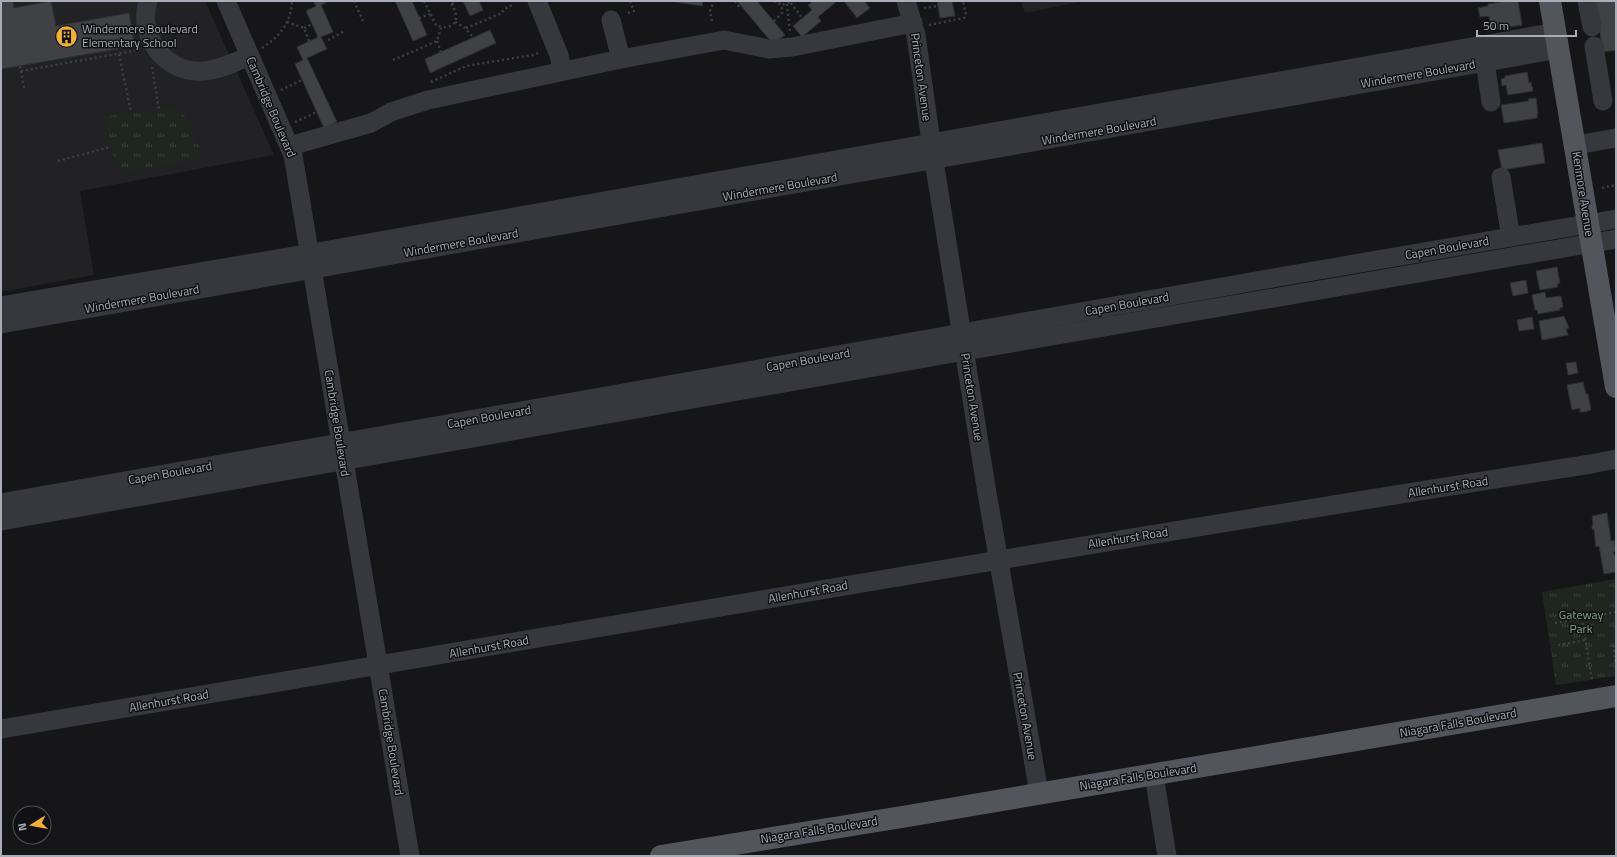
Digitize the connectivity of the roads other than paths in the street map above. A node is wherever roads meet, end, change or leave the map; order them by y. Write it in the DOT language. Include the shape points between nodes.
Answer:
graph roads {
  1 [pos="148,1"];
  2 [pos="226,1"];
  3 [pos="538,1"];
  4 [pos="1550,1"];
  5 [pos="1587,1"];
  6 [pos="917,14"];
  7 [pos="611,20"];
  8 [pos="1592,27"];
  9 [pos="1558,40"];
  10 [pos="1594,46"];
  11 [pos="256,52"];
  12 [pos="621,59"];
  13 [pos="1485,62"];
  14 [pos="562,71"];
  15 [pos="1340,79"];
  16 [pos="1603,101"];
  17 [pos="1491,102"];
  18 [pos="1616,138"];
  19 [pos="290,146"];
  20 [pos="1576,146"];
  21 [pos="932,151"];
  22 [pos="1501,177"];
  23 [pos="1616,219"];
  24 [pos="1590,233"];
  25 [pos="1511,237"];
  26 [pos="1616,239"];
  27 [pos="311,261"];
  28 [pos="1273,278"];
  29 [pos="1276,297"];
  30 [pos="75,302"];
  31 [pos="1,306"];
  32 [pos="1,324"];
  33 [pos="963,342"];
  34 [pos="1616,387"];
  35 [pos="342,452"];
  36 [pos="1616,459"];
  37 [pos="1,503"];
  38 [pos="26,508"];
  39 [pos="1,521"];
  40 [pos="998,560"];
  41 [pos="378,666"];
  42 [pos="1616,696"];
  43 [pos="1,729"];
  44 [pos="1154,775"];
  45 [pos="1039,793"];
  46 [pos="410,856"];
  47 [pos="661,856"];
  48 [pos="1167,856"];
  1 -- 11 [label="street" via="146,28 153,46 165,59 181,69 203,72 222,68"];
  2 -- 11 [label="street, Cambridge Boulevard"];
  3 -- 14 [label="street" via="559,55"];
  4 -- 9 [label="main road, Kenmore Avenue"];
  5 -- 8 [label="street"];
  6 -- 12 [label="street" via="792,47 770,49 724,40"];
  6 -- 21 [label="street, Princeton Avenue"];
  7 -- 12 [label="street"];
  9 -- 13 [label="street, Windermere Boulevard"];
  9 -- 15 [label="street, Windermere Boulevard"];
  9 -- 20 [label="main road, Kenmore Avenue"];
  10 -- 16 [label="street"];
  11 -- 19 [label="street, Cambridge Boulevard"];
  12 -- 14 [label="street"];
  13 -- 15 [label="street, Windermere Boulevard"];
  13 -- 17 [label="street"];
  14 -- 19 [label="street" via="428,100 392,112 371,123"];
  15 -- 21 [label="street, Windermere Boulevard"];
  18 -- 20 [label="street"];
  19 -- 27 [label="street, Cambridge Boulevard"];
  20 -- 24 [label="main road, Kenmore Avenue"];
  21 -- 27 [label="street, Windermere Boulevard"];
  21 -- 33 [label="street, Princeton Avenue"];
  22 -- 25 [label="street"];
  23 -- 24 [label="street, Capen Boulevard"];
  24 -- 25 [label="street, Capen Boulevard"];
  24 -- 26 [label="street, Capen Boulevard"];
  24 -- 29 [label="street, Capen Boulevard"];
  24 -- 34 [label="main road, Kenmore Avenue"];
  25 -- 28 [label="street, Capen Boulevard"];
  27 -- 30 [label="street, Windermere Boulevard"];
  27 -- 35 [label="street, Cambridge Boulevard"];
  28 -- 29 [label="street"];
  28 -- 33 [label="street, Capen Boulevard"];
  29 -- 33 [label="street, Capen Boulevard"];
  30 -- 31 [label="street, Windermere Boulevard"];
  30 -- 32 [label="street, Windermere Boulevard"];
  33 -- 35 [label="street, Capen Boulevard"];
  33 -- 40 [label="street, Princeton Avenue"];
  35 -- 38 [label="street, Capen Boulevard"];
  35 -- 41 [label="street, Cambridge Boulevard"];
  36 -- 40 [label="street, Allenhurst Road"];
  37 -- 38 [label="street, Capen Boulevard"];
  38 -- 39 [label="street, Capen Boulevard"];
  40 -- 41 [label="street, Allenhurst Road"];
  40 -- 45 [label="street, Princeton Avenue"];
  41 -- 43 [label="street, Allenhurst Road"];
  41 -- 46 [label="street, Cambridge Boulevard"];
  42 -- 44 [label="main road, Niagara Falls Boulevard"];
  44 -- 45 [label="main road, Niagara Falls Boulevard"];
  44 -- 48 [label="street"];
  45 -- 47 [label="main road, Niagara Falls Boulevard"];
}
